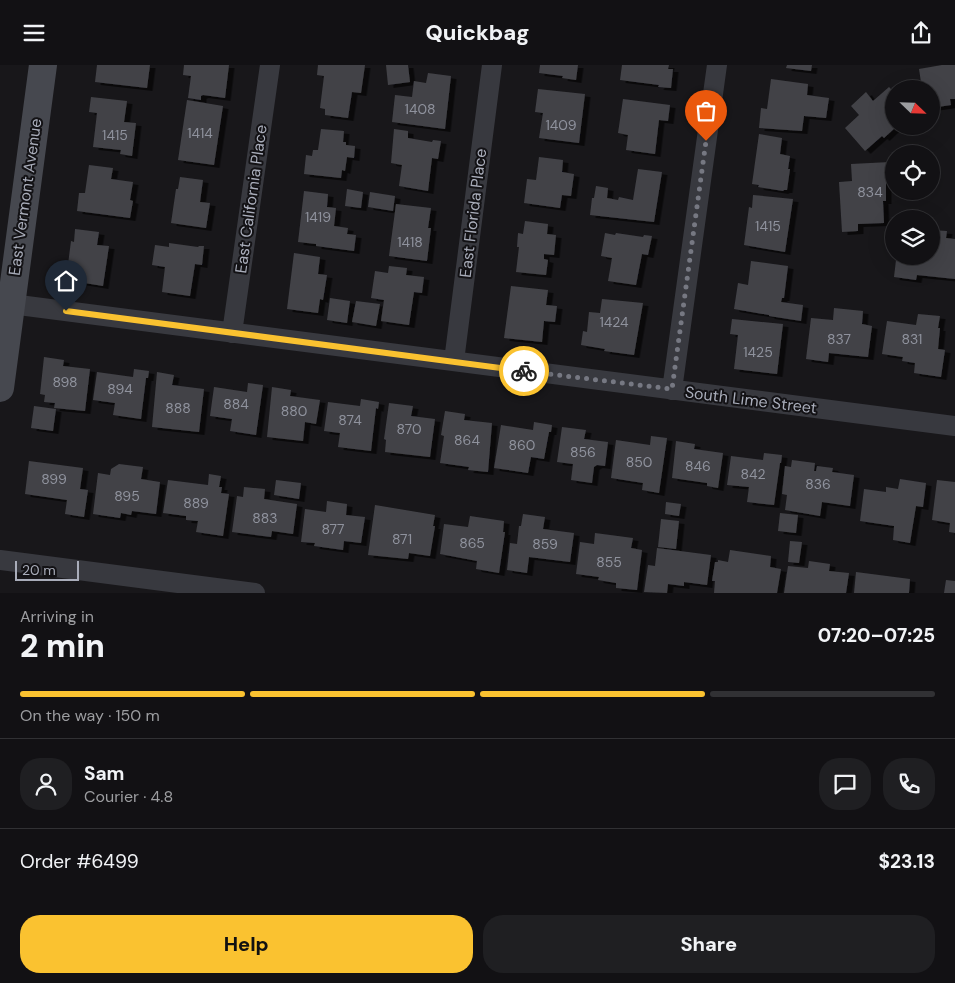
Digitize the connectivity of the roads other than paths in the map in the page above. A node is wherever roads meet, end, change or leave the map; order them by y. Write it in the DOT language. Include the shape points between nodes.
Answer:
graph roads {
  1 [pos="43,65"];
  2 [pos="270,65"];
  3 [pos="492,65"];
  4 [pos="717,65"];
  5 [pos="11,304"];
  6 [pos="232,333"];
  7 [pos="454,361"];
  8 [pos="0,388"];
  9 [pos="672,389"];
  10 [pos="955,426"];
  11 [pos="0,560"];
  12 [pos="255,593"];
  1 -- 5 [label="street, East Vermont Avenue"];
  2 -- 6 [label="street, East California Place"];
  3 -- 7 [label="street, East Florida Place"];
  4 -- 9 [label="street"];
  5 -- 6 [label="street, South Lime Street"];
  5 -- 8 [label="street, East Vermont Avenue"];
  6 -- 7 [label="street, South Lime Street"];
  7 -- 9 [label="street, South Lime Street"];
  9 -- 10 [label="street, South Lime Street"];
  11 -- 12 [label="street"];
}
